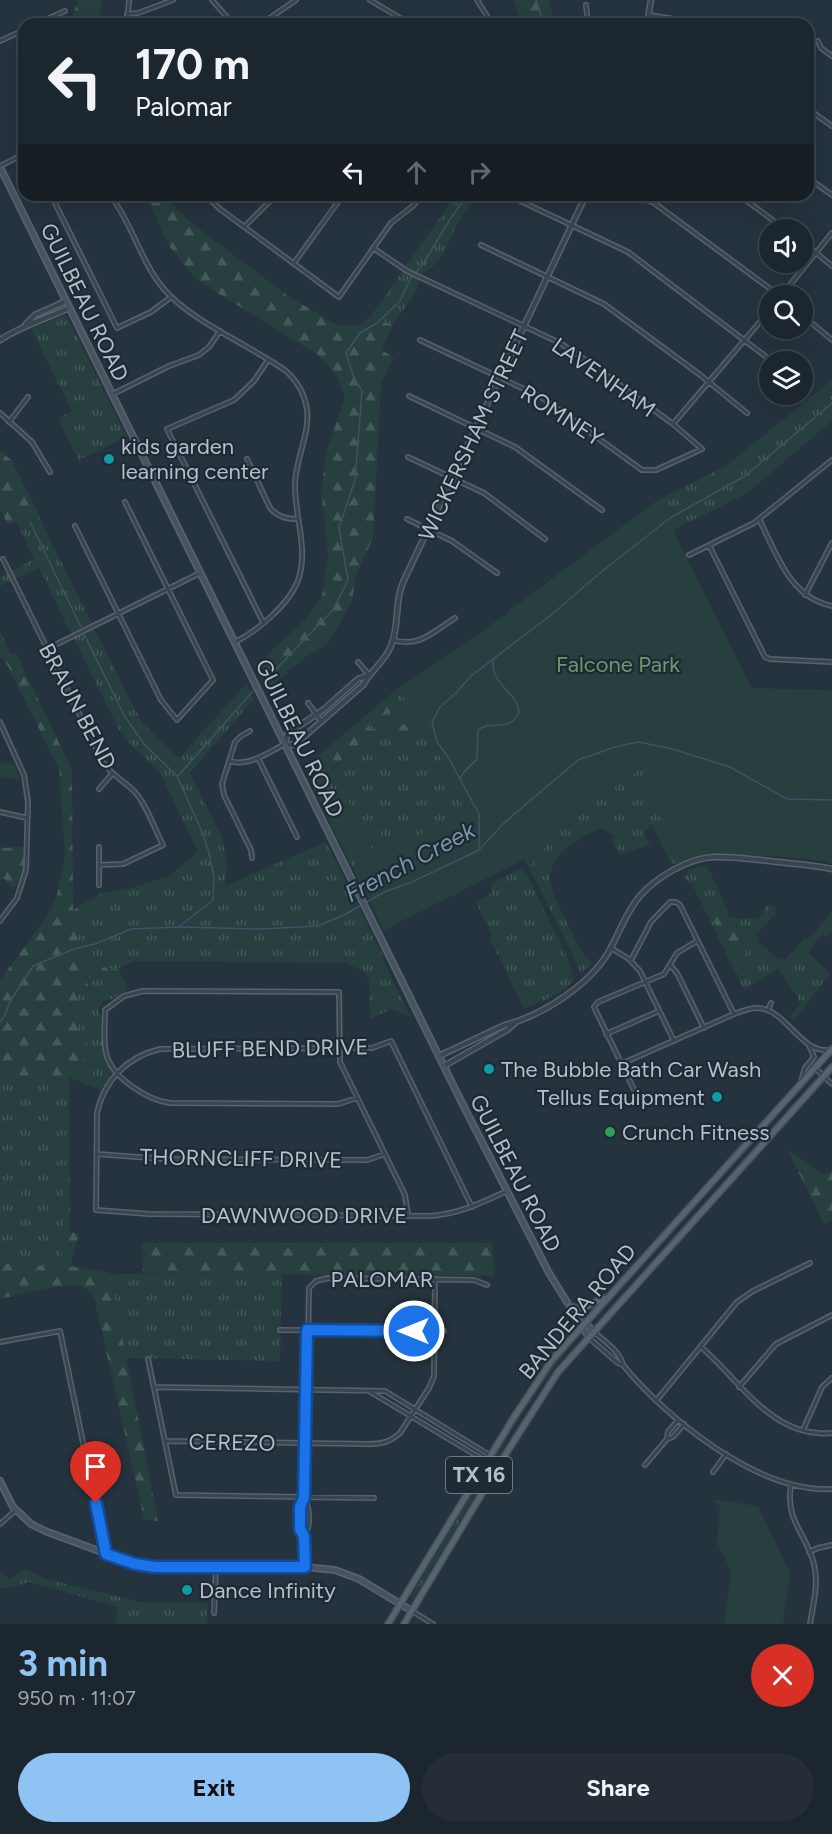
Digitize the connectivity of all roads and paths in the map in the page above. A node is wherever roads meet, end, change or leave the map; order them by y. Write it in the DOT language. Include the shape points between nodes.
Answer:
graph roads {
  1 [pos="129,0"];
  2 [pos="173,0"];
  3 [pos="212,0"];
  4 [pos="296,0"];
  5 [pos="370,0"];
  6 [pos="477,0"];
  7 [pos="651,0"];
  8 [pos="586,5"];
  9 [pos="65,11"];
  10 [pos="127,14"];
  11 [pos="649,15"];
  12 [pos="49,18"];
  13 [pos="127,18"];
  14 [pos="228,18"];
  15 [pos="270,18"];
  16 [pos="400,18"];
  17 [pos="488,18"];
  18 [pos="587,18"];
  19 [pos="649,18"];
  20 [pos="668,18"];
  21 [pos="18,33"];
  22 [pos="0,41"];
  23 [pos="818,41"];
  24 [pos="832,56"];
  25 [pos="814,113"];
  26 [pos="832,126"];
  27 [pos="18,157"];
  28 [pos="0,167"];
  29 [pos="814,182"];
  30 [pos="832,195"];
  31 [pos="54,201"];
  32 [pos="114,201"];
  33 [pos="211,201"];
  34 [pos="270,201"];
  35 [pos="339,201"];
  36 [pos="416,201"];
  37 [pos="520,201"];
  38 [pos="583,201"];
  39 [pos="650,201"];
  40 [pos="747,201"];
  41 [pos="771,219"];
  42 [pos="572,225"];
  43 [pos="244,227"];
  44 [pos="832,233"];
  45 [pos="481,245"];
  46 [pos="374,248"];
  47 [pos="813,250"];
  48 [pos="816,252"];
  49 [pos="294,263"];
  50 [pos="832,266"];
  51 [pos="547,277"];
  52 [pos="766,285"];
  53 [pos="790,285"];
  54 [pos="171,297"];
  55 [pos="66,301"];
  56 [pos="69,308"];
  57 [pos="759,323"];
  58 [pos="813,324"];
  59 [pos="25,325"];
  60 [pos="524,327"];
  61 [pos="220,331"];
  62 [pos="745,339"];
  63 [pos="0,340"];
  64 [pos="420,340"];
  65 [pos="832,340"];
  66 [pos="759,351"];
  67 [pos="268,360"];
  68 [pos="501,377"];
  69 [pos="709,382"];
  70 [pos="111,394"];
  71 [pos="409,396"];
  72 [pos="28,397"];
  73 [pos="0,413"];
  74 [pos="747,413"];
  75 [pos="9,422"];
  76 [pos="673,424"];
  77 [pos="477,428"];
  78 [pos="702,449"];
  79 [pos="408,457"];
  80 [pos="247,459"];
  81 [pos="832,460"];
  82 [pos="50,472"];
  83 [pos="453,478"];
  84 [pos="125,502"];
  85 [pos="602,510"];
  86 [pos="298,519"];
  87 [pos="407,519"];
  88 [pos="759,519"];
  89 [pos="75,526"];
  90 [pos="428,529"];
  91 [pos="545,539"];
  92 [pos="832,543"];
  93 [pos="709,545"];
  94 [pos="689,555"];
  95 [pos="3,559"];
  96 [pos="200,573"];
  97 [pos="497,573"];
  98 [pos="168,589"];
  99 [pos="805,595"];
  100 [pos="832,606"];
  101 [pos="118,614"];
  102 [pos="455,618"];
  103 [pos="263,623"];
  104 [pos="393,640"];
  105 [pos="235,642"];
  106 [pos="47,649"];
  107 [pos="358,662"];
  108 [pos="832,662"];
  109 [pos="369,675"];
  110 [pos="308,703"];
  111 [pos="317,715"];
  112 [pos="322,721"];
  113 [pos="0,722"];
  114 [pos="250,731"];
  115 [pos="285,744"];
  116 [pos="258,758"];
  117 [pos="229,761"];
  118 [pos="112,774"];
  119 [pos="99,789"];
  120 [pos="0,812"];
  121 [pos="28,819"];
  122 [pos="297,837"];
  123 [pos="99,847"];
  124 [pos="252,858"];
  125 [pos="99,865"];
  126 [pos="832,869"];
  127 [pos="99,885"];
  128 [pos="0,921"];
  129 [pos="697,941"];
  130 [pos="610,948"];
  131 [pos="631,960"];
  132 [pos="670,966"];
  133 [pos="645,982"];
  134 [pos="771,1003"];
  135 [pos="768,1010"];
  136 [pos="659,1011"];
  137 [pos="734,1014"];
  138 [pos="515,1022"];
  139 [pos="704,1028"];
  140 [pos="606,1034"];
  141 [pos="674,1041"];
  142 [pos="808,1043"];
  143 [pos="339,1048"];
  144 [pos="832,1050"];
  145 [pos="439,1056"];
  146 [pos="621,1064"];
  147 [pos="444,1066"];
  148 [pos="832,1067"];
  149 [pos="815,1068"];
  150 [pos="117,1073"];
  151 [pos="824,1076"];
  152 [pos="832,1084"];
  153 [pos="799,1085"];
  154 [pos="357,1098"];
  155 [pos="639,1100"];
  156 [pos="97,1154"];
  157 [pos="385,1154"];
  158 [pos="507,1191"];
  159 [pos="472,1207"];
  160 [pos="96,1210"];
  161 [pos="408,1215"];
  162 [pos="810,1263"];
  163 [pos="435,1279"];
  164 [pos="488,1285"];
  165 [pos="614,1290"];
  166 [pos="569,1306"];
  167 [pos="832,1315"];
  168 [pos="583,1324"];
  169 [pos="280,1330"];
  170 [pos="307,1330"];
  171 [pos="435,1331"];
  172 [pos="444,1331"];
  173 [pos="592,1331"];
  174 [pos="588,1336"];
  175 [pos="0,1342"];
  176 [pos="701,1347"];
  177 [pos="148,1359"];
  178 [pos="623,1365"];
  179 [pos="832,1378"];
  180 [pos="154,1387"];
  181 [pos="739,1387"];
  182 [pos="306,1389"];
  183 [pos="368,1390"];
  184 [pos="656,1401"];
  185 [pos="415,1409"];
  186 [pos="411,1416"];
  187 [pos="431,1419"];
  188 [pos="678,1420"];
  189 [pos="684,1424"];
  190 [pos="426,1426"];
  191 [pos="447,1429"];
  192 [pos="670,1429"];
  193 [pos="803,1430"];
  194 [pos="832,1433"];
  195 [pos="675,1434"];
  196 [pos="443,1436"];
  197 [pos="667,1439"];
  198 [pos="165,1441"];
  199 [pos="305,1443"];
  200 [pos="726,1454"];
  201 [pos="491,1456"];
  202 [pos="487,1462"];
  203 [pos="645,1465"];
  204 [pos="713,1472"];
  205 [pos="0,1481"];
  206 [pos="791,1485"];
  207 [pos="832,1490"];
  208 [pos="304,1497"];
  209 [pos="374,1498"];
  210 [pos="16,1510"];
  211 [pos="300,1514"];
  212 [pos="309,1514"];
  213 [pos="0,1524"];
  214 [pos="304,1536"];
  215 [pos="832,1545"];
  216 [pos="809,1552"];
  217 [pos="106,1554"];
  218 [pos="216,1567"];
  219 [pos="305,1567"];
  220 [pos="400,1603"];
  221 [pos="412,1611"];
  222 [pos="214,1613"];
  223 [pos="388,1624"];
  224 [pos="404,1624"];
  225 [pos="433,1624"];
  226 [pos="810,1624"];
  1 -- 10 [label="street"];
  2 -- 10 [label="street"];
  3 -- 14 [label="street"];
  4 -- 15 [label="street"];
  5 -- 16 [label="street"];
  6 -- 17 [label="street"];
  7 -- 11 [label="street"];
  8 -- 18 [label="street"];
  9 -- 12 [label="street"];
  10 -- 13 [label="street"];
  11 -- 19 [label="street"];
  11 -- 20 [label="street"];
  21 -- 22 [label="street"];
  23 -- 24 [label="street"];
  25 -- 26 [label="street"];
  27 -- 28 [label="street"];
  28 -- 55 [label="main road, GUILBEAU ROAD"];
  29 -- 30 [label="street"];
  31 -- 54 [label="street" via="117,328 151,312"];
  32 -- 54 [label="street" via="157,281"];
  33 -- 43 [label="street"];
  34 -- 43 [label="street"];
  35 -- 49 [label="street"];
  36 -- 46 [label="street" via="391,223"];
  37 -- 42 [label="street"];
  38 -- 42 [label="street, WICKERSHAM STREET"];
  39 -- 52 [label="street"];
  40 -- 41 [label="street"];
  42 -- 51 [label="street, WICKERSHAM STREET"];
  42 -- 62 [label="street" via="628,252"];
  43 -- 49 [label="street"];
  44 -- 48 [label="street"];
  45 -- 51 [label="street"];
  46 -- 49 [label="street" via="339,297"];
  46 -- 60 [label="street, LAVENHAM" via="407,271"];
  47 -- 48 [label="street"];
  48 -- 50 [label="street"];
  48 -- 53 [label="street"];
  51 -- 60 [label="street, WICKERSHAM STREET"];
  51 -- 69 [label="street" via="604,304"];
  54 -- 61 [label="street"];
  55 -- 56 [label="main road, GUILBEAU ROAD"];
  55 -- 59 [label="street" via="36,315"];
  56 -- 59 [label="street"];
  56 -- 70 [label="main road, GUILBEAU ROAD"];
  57 -- 62 [label="street"];
  58 -- 65 [label="street"];
  59 -- 63 [label="street"];
  60 -- 68 [label="street, WICKERSHAM STREET"];
  60 -- 76 [label="street, LAVENHAM" via="584,359"];
  61 -- 67 [label="street"];
  61 -- 70 [label="street" via="199,355"];
  62 -- 66 [label="street"];
  62 -- 69 [label="street"];
  64 -- 68 [label="street, ROMNEY"];
  67 -- 86 [label="street" via="295,380 307,408 296,483"];
  67 -- 103 [label="street" via="234,400 166,429"];
  68 -- 77 [label="street, WICKERSHAM STREET"];
  68 -- 78 [label="street, ROMNEY" via="541,397 642,470 656,471"];
  69 -- 74 [label="street"];
  69 -- 76 [label="street"];
  70 -- 96 [label="main road, GUILBEAU ROAD"];
  71 -- 77 [label="street"];
  72 -- 75 [label="street"];
  73 -- 75 [label="street"];
  75 -- 82 [label="street" via="36,446"];
  76 -- 78 [label="street, LAVENHAM"];
  77 -- 83 [label="street, WICKERSHAM STREET"];
  77 -- 85 [label="street" via="515,447"];
  79 -- 83 [label="street"];
  80 -- 86 [label="street" via="270,508 288,519"];
  81 -- 88 [label="street"];
  83 -- 90 [label="street, WICKERSHAM STREET"];
  83 -- 91 [label="street" via="484,494"];
  84 -- 98 [label="street"];
  86 -- 103 [label="street" via="302,557 299,576 291,593"];
  87 -- 90 [label="street"];
  88 -- 93 [label="street"];
  88 -- 99 [label="street" via="789,578"];
  89 -- 101 [label="street"];
  90 -- 97 [label="street" via="460,545"];
  90 -- 104 [label="street, WICKERSHAM STREET" via="398,594"];
  92 -- 99 [label="street"];
  93 -- 94 [label="street"];
  93 -- 108 [label="street" via="765,657"];
  95 -- 106 [label="street, BRAUN BEND"];
  96 -- 98 [label="street"];
  96 -- 105 [label="main road, GUILBEAU ROAD"];
  98 -- 101 [label="street"];
  98 -- 101 [label="street" via="213,680 177,720 163,705"];
  99 -- 100 [label="street"];
  101 -- 106 [label="street"];
  102 -- 104 [label="street" via="417,642 404,644"];
  103 -- 105 [label="street"];
  104 -- 109 [label="street, WICKERSHAM STREET"];
  105 -- 115 [label="main road, GUILBEAU ROAD"];
  106 -- 118 [label="street, BRAUN BEND"];
  107 -- 109 [label="street"];
  109 -- 111 [label="street, WICKERSHAM STREET" via="358,679"];
  109 -- 112 [label="street, WICKERSHAM STREET"];
  110 -- 111 [label="street"];
  111 -- 112 [label="street"];
  111 -- 115 [label="street, WICKERSHAM STREET" via="287,734"];
  112 -- 115 [label="street, WICKERSHAM STREET" via="293,746"];
  113 -- 121 [label="street" via="24,775"];
  114 -- 117 [label="street" via="237,739"];
  115 -- 116 [label="street, WICKERSHAM STREET"];
  115 -- 145 [label="main road, GUILBEAU ROAD"];
  116 -- 117 [label="street, WICKERSHAM STREET" via="240,763"];
  116 -- 122 [label="street"];
  117 -- 124 [label="street" via="223,791"];
  118 -- 119 [label="street"];
  118 -- 125 [label="street, BRAUN BEND" via="139,798 163,845 123,864"];
  120 -- 121 [label="street"];
  121 -- 128 [label="street" via="24,881"];
  123 -- 125 [label="street"];
  125 -- 127 [label="street"];
  126 -- 130 [label="street" via="712,857 688,864 658,879 639,897"];
  129 -- 131 [label="street" via="680,905 672,901 651,922"];
  129 -- 132 [label="street" via="676,953"];
  129 -- 137 [label="street"];
  130 -- 131 [label="street"];
  130 -- 138 [label="street" via="582,984"];
  131 -- 133 [label="street"];
  132 -- 133 [label="street" via="664,974"];
  132 -- 139 [label="street"];
  133 -- 136 [label="street"];
  133 -- 140 [label="street" via="596,1004 595,1012"];
  134 -- 135 [label="street"];
  135 -- 137 [label="street" via="753,1008"];
  135 -- 142 [label="street"];
  136 -- 140 [label="street"];
  136 -- 141 [label="street"];
  137 -- 139 [label="street"];
  138 -- 145 [label="street"];
  138 -- 147 [label="street"];
  139 -- 141 [label="street"];
  140 -- 146 [label="street"];
  141 -- 146 [label="street"];
  142 -- 144 [label="street" via="820,1050"];
  142 -- 153 [label="street" via="814,1056"];
  143 -- 150 [label="street, BLUFF BEND DRIVE" via="168,1047 139,1056"];
  143 -- 150 [label="street" via="339,992 151,990 130,994 105,1010 105,1051"];
  143 -- 154 [label="street" via="343,1069"];
  143 -- 159 [label="street, BLUFF BEND DRIVE" via="372,1048 391,1041"];
  144 -- 149 [label="main road, BANDERA ROAD / TX 16"];
  145 -- 147 [label="main road, GUILBEAU ROAD"];
  146 -- 155 [label="street"];
  147 -- 158 [label="main road, GUILBEAU ROAD"];
  148 -- 151 [label="main road, BANDERA ROAD / TX 16"];
  149 -- 151 [label="street"];
  149 -- 153 [label="main road, BANDERA ROAD / TX 16"];
  150 -- 154 [label="street" via="142,1094 170,1103 339,1104"];
  150 -- 156 [label="street, BLUFF BEND DRIVE" via="99,1103"];
  151 -- 152 [label="street"];
  151 -- 173 [label="main road, BANDERA ROAD / TX 16"];
  153 -- 165 [label="main road, BANDERA ROAD / TX 16"];
  154 -- 157 [label="street"];
  156 -- 157 [label="street, THORNCLIFF DRIVE" via="164,1159 367,1160"];
  156 -- 160 [label="street, BLUFF BEND DRIVE"];
  157 -- 161 [label="street" via="405,1195"];
  158 -- 159 [label="street, DAWNWOOD DRIVE"];
  158 -- 166 [label="main road, GUILBEAU ROAD"];
  159 -- 161 [label="street, DAWNWOOD DRIVE" via="442,1215"];
  160 -- 161 [label="street, DAWNWOOD DRIVE" via="149,1214"];
  162 -- 176 [label="street" via="742,1298"];
  163 -- 164 [label="street, PALOMAR" via="474,1280"];
  163 -- 170 [label="street, PALOMAR" via="316,1281 309,1288"];
  163 -- 171 [label="street, CEREZO"];
  165 -- 166 [label="main road" via="587,1307"];
  165 -- 168 [label="main road, BANDERA ROAD / TX 16"];
  166 -- 168 [label="main road, GUILBEAU ROAD"];
  167 -- 181 [label="street" via="776,1344"];
  168 -- 173 [label="main road"];
  168 -- 174 [label="main road"];
  168 -- 201 [label="main road, BANDERA ROAD / TX 16" via="542,1372"];
  169 -- 170 [label="street"];
  170 -- 171 [label="street"];
  170 -- 182 [label="street, PALOMAR"];
  171 -- 172 [label="street"];
  171 -- 185 [label="street, CEREZO" via="434,1377"];
  173 -- 174 [label="main road, BANDERA ROAD / TX 16"];
  173 -- 178 [label="street" via="622,1359"];
  174 -- 178 [label="street"];
  174 -- 221 [label="main road, BANDERA ROAD / TX 16" via="537,1403"];
  175 -- 217 [label="street" via="60,1331"];
  176 -- 181 [label="street"];
  176 -- 184 [label="street"];
  177 -- 180 [label="street"];
  178 -- 184 [label="street"];
  179 -- 193 [label="street" via="821,1390"];
  180 -- 182 [label="street"];
  180 -- 198 [label="street"];
  181 -- 193 [label="street" via="772,1416"];
  182 -- 183 [label="street"];
  182 -- 199 [label="street, PALOMAR"];
  183 -- 185 [label="street" via="390,1392"];
  183 -- 186 [label="street"];
  184 -- 188 [label="street"];
  185 -- 186 [label="street, CEREZO"];
  185 -- 187 [label="street"];
  186 -- 190 [label="street"];
  186 -- 199 [label="street, CEREZO" via="400,1433 385,1443"];
  187 -- 190 [label="street"];
  187 -- 191 [label="street"];
  188 -- 189 [label="street"];
  188 -- 192 [label="street"];
  189 -- 195 [label="street"];
  189 -- 200 [label="street"];
  190 -- 196 [label="street"];
  191 -- 196 [label="street"];
  191 -- 201 [label="street"];
  192 -- 195 [label="street"];
  192 -- 197 [label="street"];
  193 -- 194 [label="street"];
  195 -- 197 [label="street"];
  196 -- 202 [label="street"];
  197 -- 203 [label="street"];
  198 -- 199 [label="street, CEREZO"];
  198 -- 208 [label="street" via="176,1496"];
  199 -- 208 [label="street, PALOMAR"];
  200 -- 204 [label="street"];
  200 -- 206 [label="street"];
  201 -- 202 [label="main road, BANDERA ROAD / TX 16"];
  202 -- 220 [label="main road, BANDERA ROAD / TX 16"];
  205 -- 210 [label="main road"];
  206 -- 207 [label="street"];
  206 -- 216 [label="street" via="789,1506"];
  208 -- 209 [label="street"];
  208 -- 211 [label="street, PALOMAR"];
  208 -- 212 [label="street, PALOMAR"];
  210 -- 213 [label="street"];
  210 -- 217 [label="main road" via="38,1528"];
  211 -- 212 [label="street"];
  211 -- 214 [label="street, PALOMAR"];
  212 -- 214 [label="street, PALOMAR" via="309,1529"];
  214 -- 219 [label="street, PALOMAR"];
  215 -- 216 [label="street"];
  216 -- 226 [label="street" via="816,1577"];
  217 -- 218 [label="main road" via="145,1566"];
  218 -- 219 [label="main road"];
  218 -- 222 [label="street"];
  219 -- 220 [label="main road" via="347,1573"];
  220 -- 221 [label="main road"];
  220 -- 223 [label="main road, BANDERA ROAD / TX 16"];
  221 -- 224 [label="main road, BANDERA ROAD / TX 16"];
  221 -- 225 [label="street"];
}
